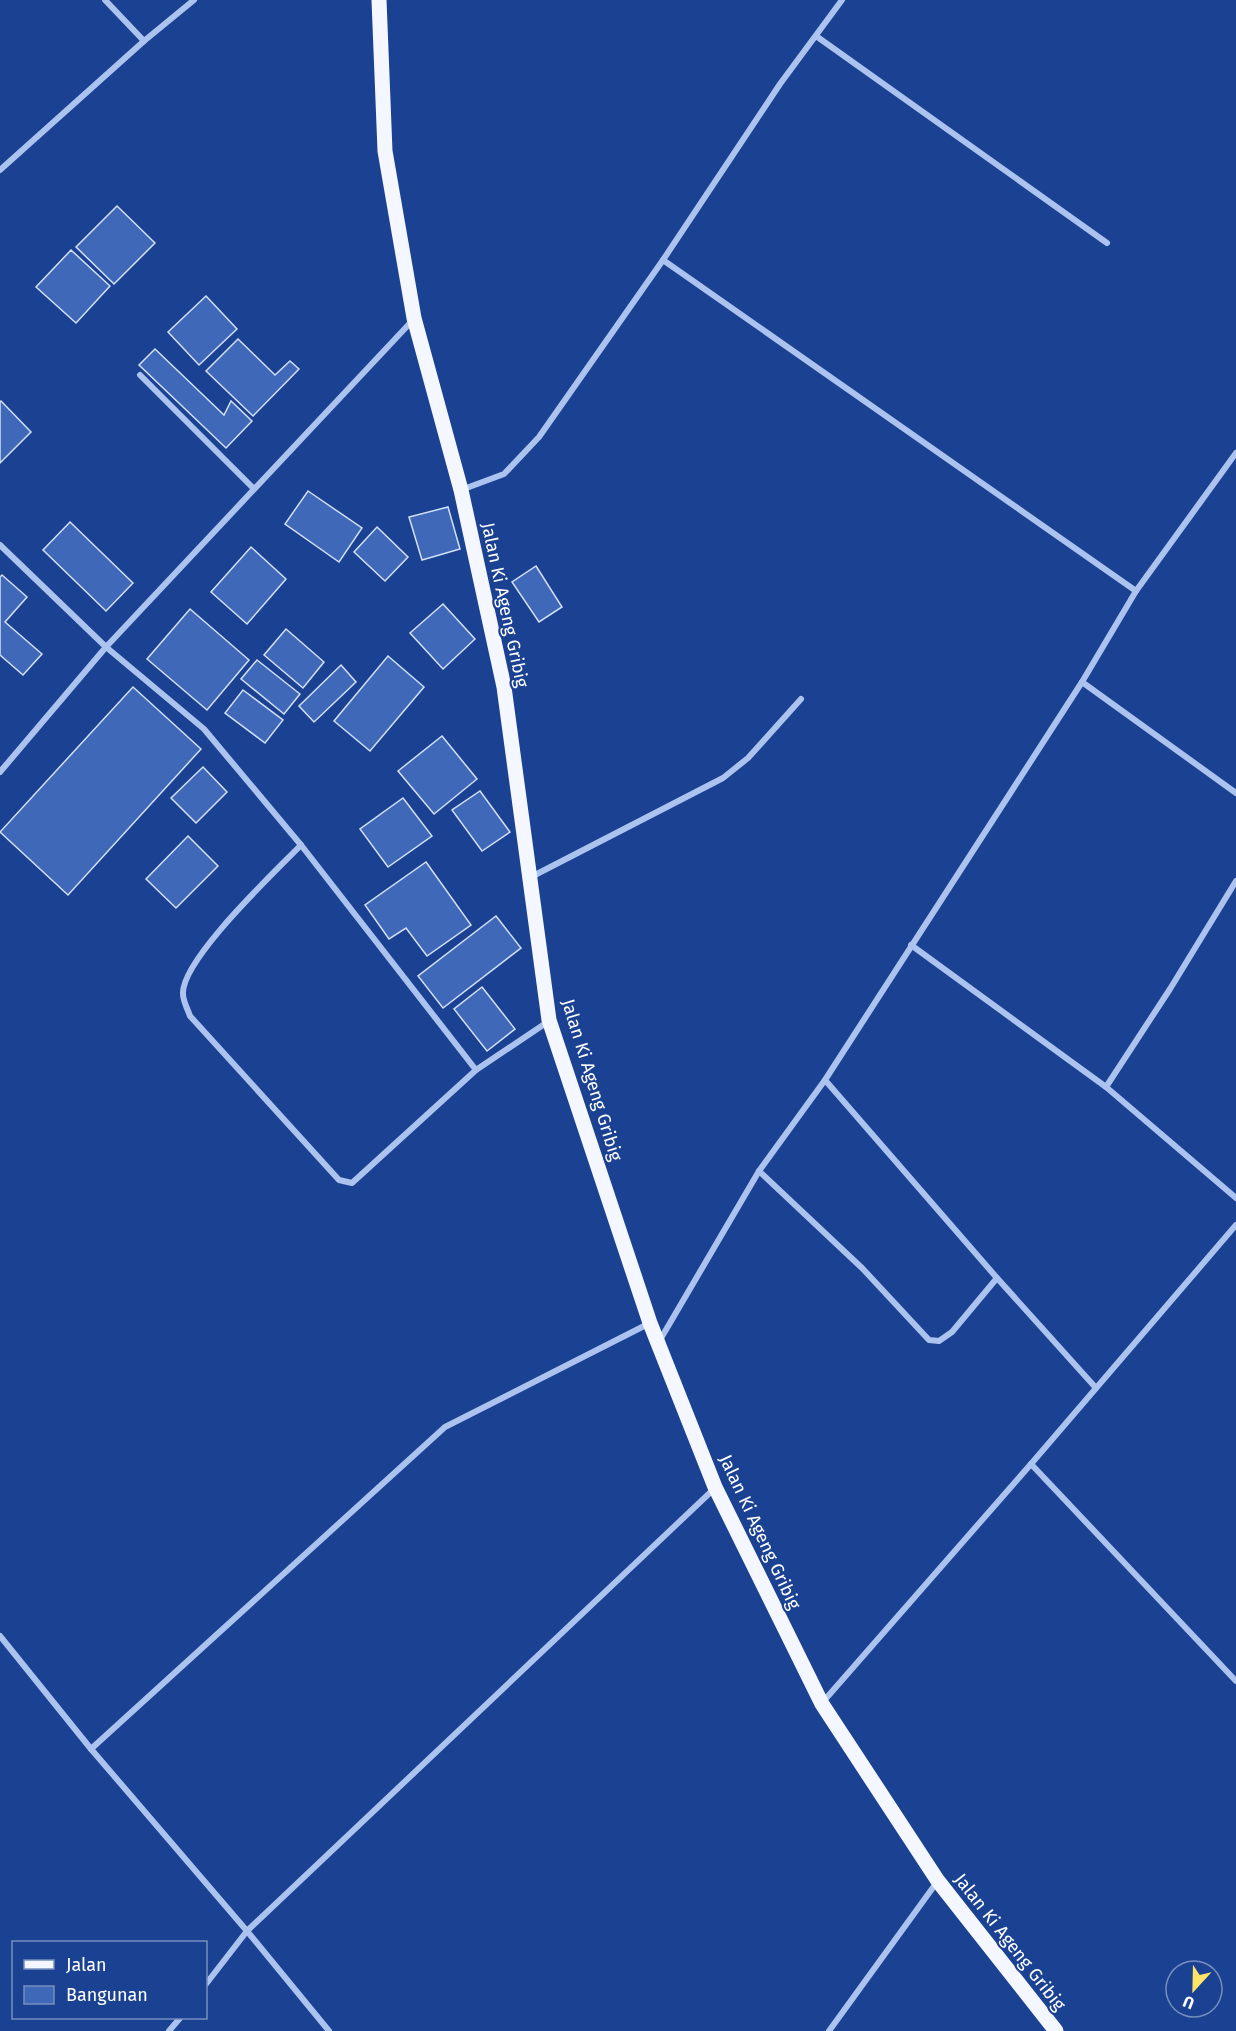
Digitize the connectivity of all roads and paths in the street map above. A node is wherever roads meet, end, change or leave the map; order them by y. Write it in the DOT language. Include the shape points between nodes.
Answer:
graph roads {
  1 [pos="105,0"];
  2 [pos="194,0"];
  3 [pos="379,0"];
  4 [pos="842,0"];
  5 [pos="816,36"];
  6 [pos="144,42"];
  7 [pos="0,170"];
  8 [pos="1107,243"];
  9 [pos="663,260"];
  10 [pos="414,318"];
  11 [pos="140,375"];
  12 [pos="1236,453"];
  13 [pos="254,489"];
  14 [pos="461,490"];
  15 [pos="0,545"];
  16 [pos="1136,591"];
  17 [pos="106,647"];
  18 [pos="1082,682"];
  19 [pos="801,699"];
  20 [pos="0,772"];
  21 [pos="1236,793"];
  22 [pos="302,845"];
  23 [pos="530,877"];
  24 [pos="1236,881"];
  25 [pos="911,945"];
  26 [pos="549,1020"];
  27 [pos="476,1070"];
  28 [pos="825,1080"];
  29 [pos="1106,1087"];
  30 [pos="759,1171"];
  31 [pos="1236,1198"];
  32 [pos="1236,1225"];
  33 [pos="997,1278"];
  34 [pos="650,1323"];
  35 [pos="659,1342"];
  36 [pos="1096,1388"];
  37 [pos="1031,1464"];
  38 [pos="715,1487"];
  39 [pos="0,1636"];
  40 [pos="1236,1681"];
  41 [pos="822,1704"];
  42 [pos="91,1749"];
  43 [pos="938,1881"];
  44 [pos="247,1931"];
  45 [pos="207,1983"];
  46 [pos="179,2019"];
  47 [pos="169,2031"];
  48 [pos="329,2031"];
  49 [pos="829,2031"];
  50 [pos="1056,2031"];
  1 -- 6 [label="street"];
  2 -- 6 [label="street"];
  3 -- 10 [label="main road, Jalan Ki Ageng Gribig" via="385,151"];
  4 -- 5 [label="street"];
  5 -- 8 [label="street"];
  5 -- 9 [label="street"];
  6 -- 7 [label="street"];
  9 -- 14 [label="street" via="539,436 504,474"];
  9 -- 16 [label="street"];
  10 -- 13 [label="street"];
  10 -- 14 [label="main road, Jalan Ki Ageng Gribig"];
  11 -- 13 [label="street"];
  12 -- 16 [label="street"];
  13 -- 17 [label="street"];
  14 -- 23 [label="main road, Jalan Ki Ageng Gribig" via="504,687"];
  15 -- 17 [label="street"];
  16 -- 18 [label="street"];
  17 -- 20 [label="street"];
  17 -- 22 [label="street" via="204,729"];
  18 -- 21 [label="street"];
  18 -- 25 [label="street"];
  19 -- 23 [label="street" via="748,758 723,778"];
  22 -- 27 [label="street"];
  22 -- 27 [label="street" via="210,941 189,970 183,994 190,1016 339,1180 352,1183"];
  23 -- 26 [label="main road, Jalan Ki Ageng Gribig"];
  24 -- 29 [label="street"];
  25 -- 28 [label="street"];
  25 -- 29 [label="street"];
  26 -- 27 [label="street"];
  26 -- 34 [label="main road, Jalan Ki Ageng Gribig"];
  28 -- 30 [label="street"];
  28 -- 33 [label="street"];
  29 -- 31 [label="street"];
  30 -- 33 [label="street" via="862,1268 929,1340 939,1341 952,1332"];
  30 -- 35 [label="street"];
  32 -- 36 [label="street"];
  33 -- 36 [label="street"];
  34 -- 35 [label="main road, Jalan Ki Ageng Gribig"];
  34 -- 42 [label="street" via="445,1427"];
  35 -- 38 [label="main road, Jalan Ki Ageng Gribig"];
  36 -- 37 [label="street"];
  37 -- 40 [label="street"];
  37 -- 41 [label="street"];
  38 -- 41 [label="main road, Jalan Ki Ageng Gribig"];
  38 -- 44 [label="street"];
  39 -- 42 [label="street"];
  41 -- 43 [label="main road, Jalan Ki Ageng Gribig"];
  42 -- 44 [label="street"];
  43 -- 49 [label="street"];
  43 -- 50 [label="main road, Jalan Ki Ageng Gribig"];
  44 -- 45 [label="street"];
  44 -- 48 [label="street"];
  46 -- 47 [label="street"];
}
